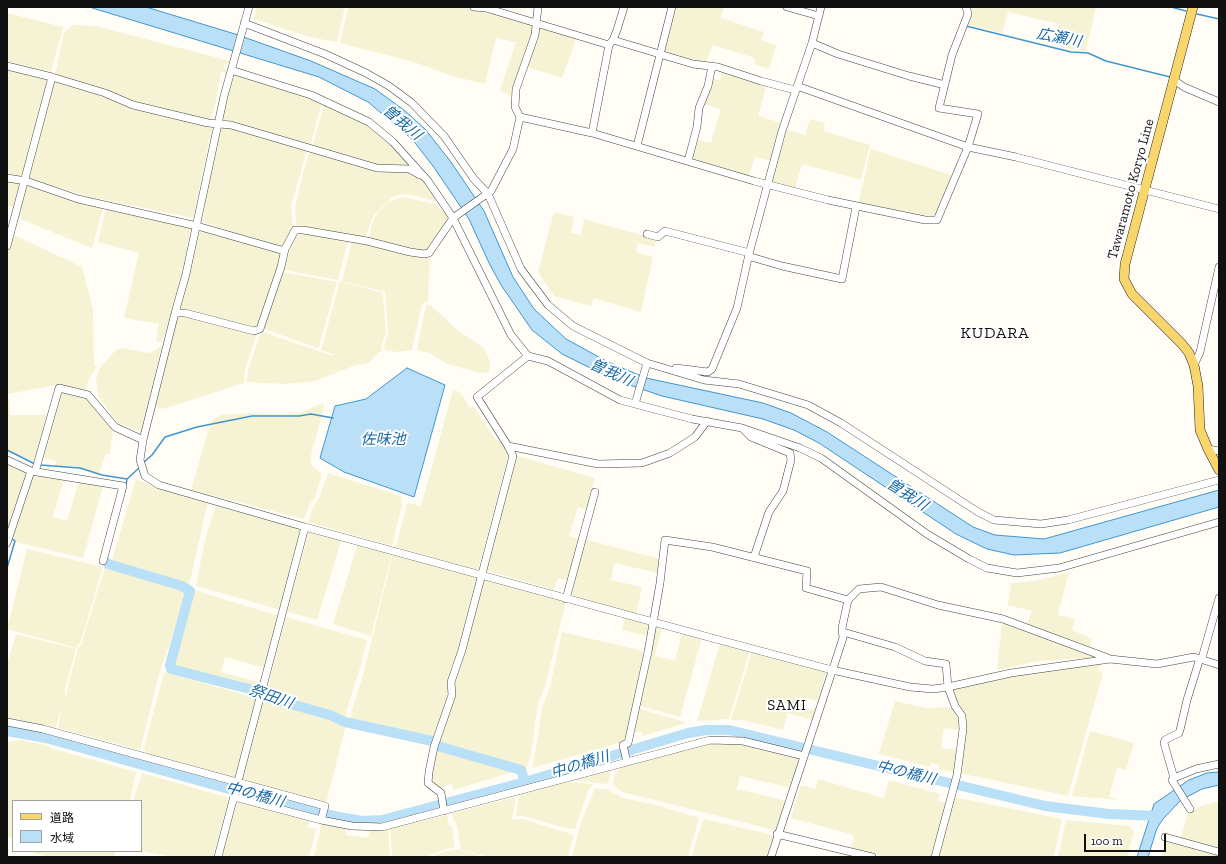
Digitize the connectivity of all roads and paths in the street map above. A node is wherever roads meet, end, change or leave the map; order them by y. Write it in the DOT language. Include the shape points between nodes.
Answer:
graph roads {
  1 [pos="249,7"];
  2 [pos="474,7"];
  3 [pos="538,7"];
  4 [pos="624,7"];
  5 [pos="672,7"];
  6 [pos="787,7"];
  7 [pos="821,7"];
  8 [pos="966,7"];
  9 [pos="1193,7"];
  10 [pos="819,16"];
  11 [pos="244,23"];
  12 [pos="538,23"];
  13 [pos="611,42"];
  14 [pos="812,43"];
  15 [pos="660,54"];
  16 [pos="7,66"];
  17 [pos="712,66"];
  18 [pos="232,67"];
  19 [pos="52,77"];
  20 [pos="1174,80"];
  21 [pos="945,85"];
  22 [pos="796,88"];
  23 [pos="1219,102"];
  24 [pos="520,117"];
  25 [pos="217,124"];
  26 [pos="592,133"];
  27 [pos="637,146"];
  28 [pos="968,147"];
  29 [pos="688,161"];
  30 [pos="7,178"];
  31 [pos="26,181"];
  32 [pos="428,181"];
  33 [pos="768,185"];
  34 [pos="1145,189"];
  35 [pos="486,196"];
  36 [pos="856,207"];
  37 [pos="1219,209"];
  38 [pos="454,217"];
  39 [pos="197,226"];
  40 [pos="647,234"];
  41 [pos="7,246"];
  42 [pos="285,249"];
  43 [pos="749,254"];
  44 [pos="1219,267"];
  45 [pos="175,313"];
  46 [pos="528,356"];
  47 [pos="1194,364"];
  48 [pos="646,365"];
  49 [pos="660,366"];
  50 [pos="635,402"];
  51 [pos="707,421"];
  52 [pos="742,428"];
  53 [pos="143,440"];
  54 [pos="508,446"];
  55 [pos="1208,449"];
  56 [pos="1219,451"];
  57 [pos="7,460"];
  58 [pos="1219,470"];
  59 [pos="33,471"];
  60 [pos="1219,480"];
  61 [pos="595,492"];
  62 [pos="1219,522"];
  63 [pos="305,527"];
  64 [pos="7,543"];
  65 [pos="754,557"];
  66 [pos="103,561"];
  67 [pos="481,575"];
  68 [pos="1219,598"];
  69 [pos="566,599"];
  70 [pos="848,600"];
  71 [pos="653,622"];
  72 [pos="843,632"];
  73 [pos="1201,658"];
  74 [pos="1110,659"];
  75 [pos="1219,665"];
  76 [pos="832,670"];
  77 [pos="948,687"];
  78 [pos="7,722"];
  79 [pos="804,756"];
  80 [pos="627,761"];
  81 [pos="1219,764"];
  82 [pos="1174,780"];
  83 [pos="238,783"];
  84 [pos="234,796"];
  85 [pos="1189,808"];
  86 [pos="444,811"];
  87 [pos="321,819"];
  88 [pos="778,834"];
  89 [pos="1165,837"];
  90 [pos="1219,852"];
  91 [pos="218,857"];
  92 [pos="771,857"];
  93 [pos="872,857"];
  94 [pos="935,857"];
  1 -- 11 [label="street"];
  2 -- 12 [label="street"];
  3 -- 12 [label="street"];
  4 -- 13 [label="street"];
  5 -- 15 [label="street"];
  6 -- 10 [label="street"];
  7 -- 10 [label="street"];
  8 -- 21 [label="street" via="968,14 952,55"];
  9 -- 20 [label="main road, Tawaramoto Koryo Line"];
  10 -- 14 [label="street"];
  11 -- 18 [label="street"];
  11 -- 35 [label="street" via="325,54 389,86 418,108 444,136"];
  12 -- 13 [label="street"];
  12 -- 24 [label="street" via="516,89 515,107"];
  13 -- 15 [label="street"];
  13 -- 26 [label="street"];
  14 -- 21 [label="street" via="844,56"];
  14 -- 22 [label="street"];
  15 -- 17 [label="street" via="693,64"];
  15 -- 27 [label="street"];
  16 -- 19 [label="street"];
  17 -- 22 [label="street"];
  17 -- 29 [label="street" via="708,86 699,108"];
  18 -- 25 [label="street"];
  18 -- 32 [label="street" via="311,95 369,122 393,142"];
  19 -- 25 [label="street" via="133,105"];
  19 -- 31 [label="street"];
  20 -- 23 [label="street" via="1211,101"];
  20 -- 34 [label="main road, Tawaramoto Koryo Line"];
  21 -- 28 [label="street" via="939,108 978,114"];
  22 -- 28 [label="street"];
  22 -- 33 [label="street"];
  24 -- 26 [label="street"];
  24 -- 35 [label="street" via="513,149 497,182"];
  25 -- 32 [label="street" via="231,125 377,168 410,169"];
  25 -- 39 [label="street"];
  26 -- 27 [label="street"];
  27 -- 29 [label="street"];
  28 -- 34 [label="street"];
  28 -- 36 [label="street" via="937,220"];
  29 -- 33 [label="street"];
  30 -- 31 [label="street"];
  31 -- 39 [label="street" via="78,199"];
  31 -- 41 [label="street" via="22,187"];
  32 -- 38 [label="street"];
  33 -- 36 [label="street"];
  33 -- 43 [label="street"];
  34 -- 37 [label="street"];
  34 -- 47 [label="main road, Tawaramoto Koryo Line" via="1125,264 1124,279 1132,294 1182,344"];
  35 -- 38 [label="street"];
  35 -- 48 [label="street" via="521,269 548,305 573,326"];
  36 -- 43 [label="street" via="842,279 782,266 751,257"];
  38 -- 42 [label="street" via="433,250 424,254 303,230 295,230"];
  38 -- 46 [label="street" via="508,330"];
  39 -- 42 [label="street"];
  39 -- 45 [label="street"];
  40 -- 43 [label="street" via="658,237 665,231"];
  42 -- 45 [label="street" via="260,329 254,331 185,312"];
  43 -- 49 [label="street" via="737,308 712,369 708,372"];
  44 -- 47 [label="street" via="1200,352"];
  45 -- 53 [label="street"];
  46 -- 50 [label="street" via="548,361 620,400"];
  46 -- 54 [label="street" via="476,396"];
  47 -- 55 [label="main road, Tawaramoto Koryo Line" via="1200,430"];
  48 -- 49 [label="street"];
  48 -- 50 [label="street"];
  49 -- 60 [label="street" via="704,380 739,384 808,405 841,423 887,455 994,520 1041,524 1068,520"];
  50 -- 51 [label="street"];
  51 -- 52 [label="street"];
  51 -- 54 [label="street" via="696,437 670,453 642,463 598,464"];
  52 -- 62 [label="street" via="821,458 942,544 987,568 1004,572 1060,568"];
  52 -- 65 [label="street" via="751,437 790,453 791,460 783,490 769,512"];
  53 -- 59 [label="street" via="115,427 88,395 60,388"];
  53 -- 63 [label="street" via="140,460 142,468 146,476 159,485"];
  54 -- 67 [label="street" via="513,456"];
  55 -- 56 [label="street"];
  55 -- 58 [label="main road, Tawaramoto Koryo Line"];
  57 -- 59 [label="street"];
  59 -- 64 [label="street"];
  59 -- 66 [label="street" via="123,486"];
  61 -- 69 [label="street"];
  63 -- 67 [label="street"];
  63 -- 83 [label="street"];
  65 -- 70 [label="street" via="807,571 806,588"];
  65 -- 71 [label="street" via="665,540"];
  67 -- 69 [label="street"];
  67 -- 86 [label="street" via="452,682 452,695 434,747 428,778 428,783 441,793"];
  68 -- 73 [label="street"];
  69 -- 71 [label="street"];
  70 -- 72 [label="street"];
  70 -- 74 [label="street" via="859,589 881,587 938,606 1003,619"];
  71 -- 76 [label="street"];
  71 -- 80 [label="street" via="628,743 623,746"];
  72 -- 76 [label="street"];
  72 -- 77 [label="street" via="895,647 925,661 946,664"];
  73 -- 74 [label="street" via="1157,664"];
  73 -- 75 [label="street"];
  73 -- 82 [label="street" via="1179,733 1164,740"];
  74 -- 77 [label="street" via="1011,673"];
  76 -- 77 [label="street" via="910,687"];
  76 -- 79 [label="street"];
  77 -- 94 [label="street" via="962,716 963,729 957,775"];
  78 -- 83 [label="street" via="43,729"];
  79 -- 80 [label="street" via="765,745 728,739 710,740"];
  79 -- 88 [label="street"];
  80 -- 86 [label="street"];
  81 -- 82 [label="street" via="1196,769"];
  82 -- 85 [label="street"];
  83 -- 84 [label="street"];
  83 -- 87 [label="street" via="325,806"];
  84 -- 87 [label="street"];
  84 -- 91 [label="street"];
  86 -- 87 [label="street" via="382,827 352,826"];
  88 -- 92 [label="street"];
  88 -- 93 [label="street"];
  89 -- 90 [label="street"];
}
